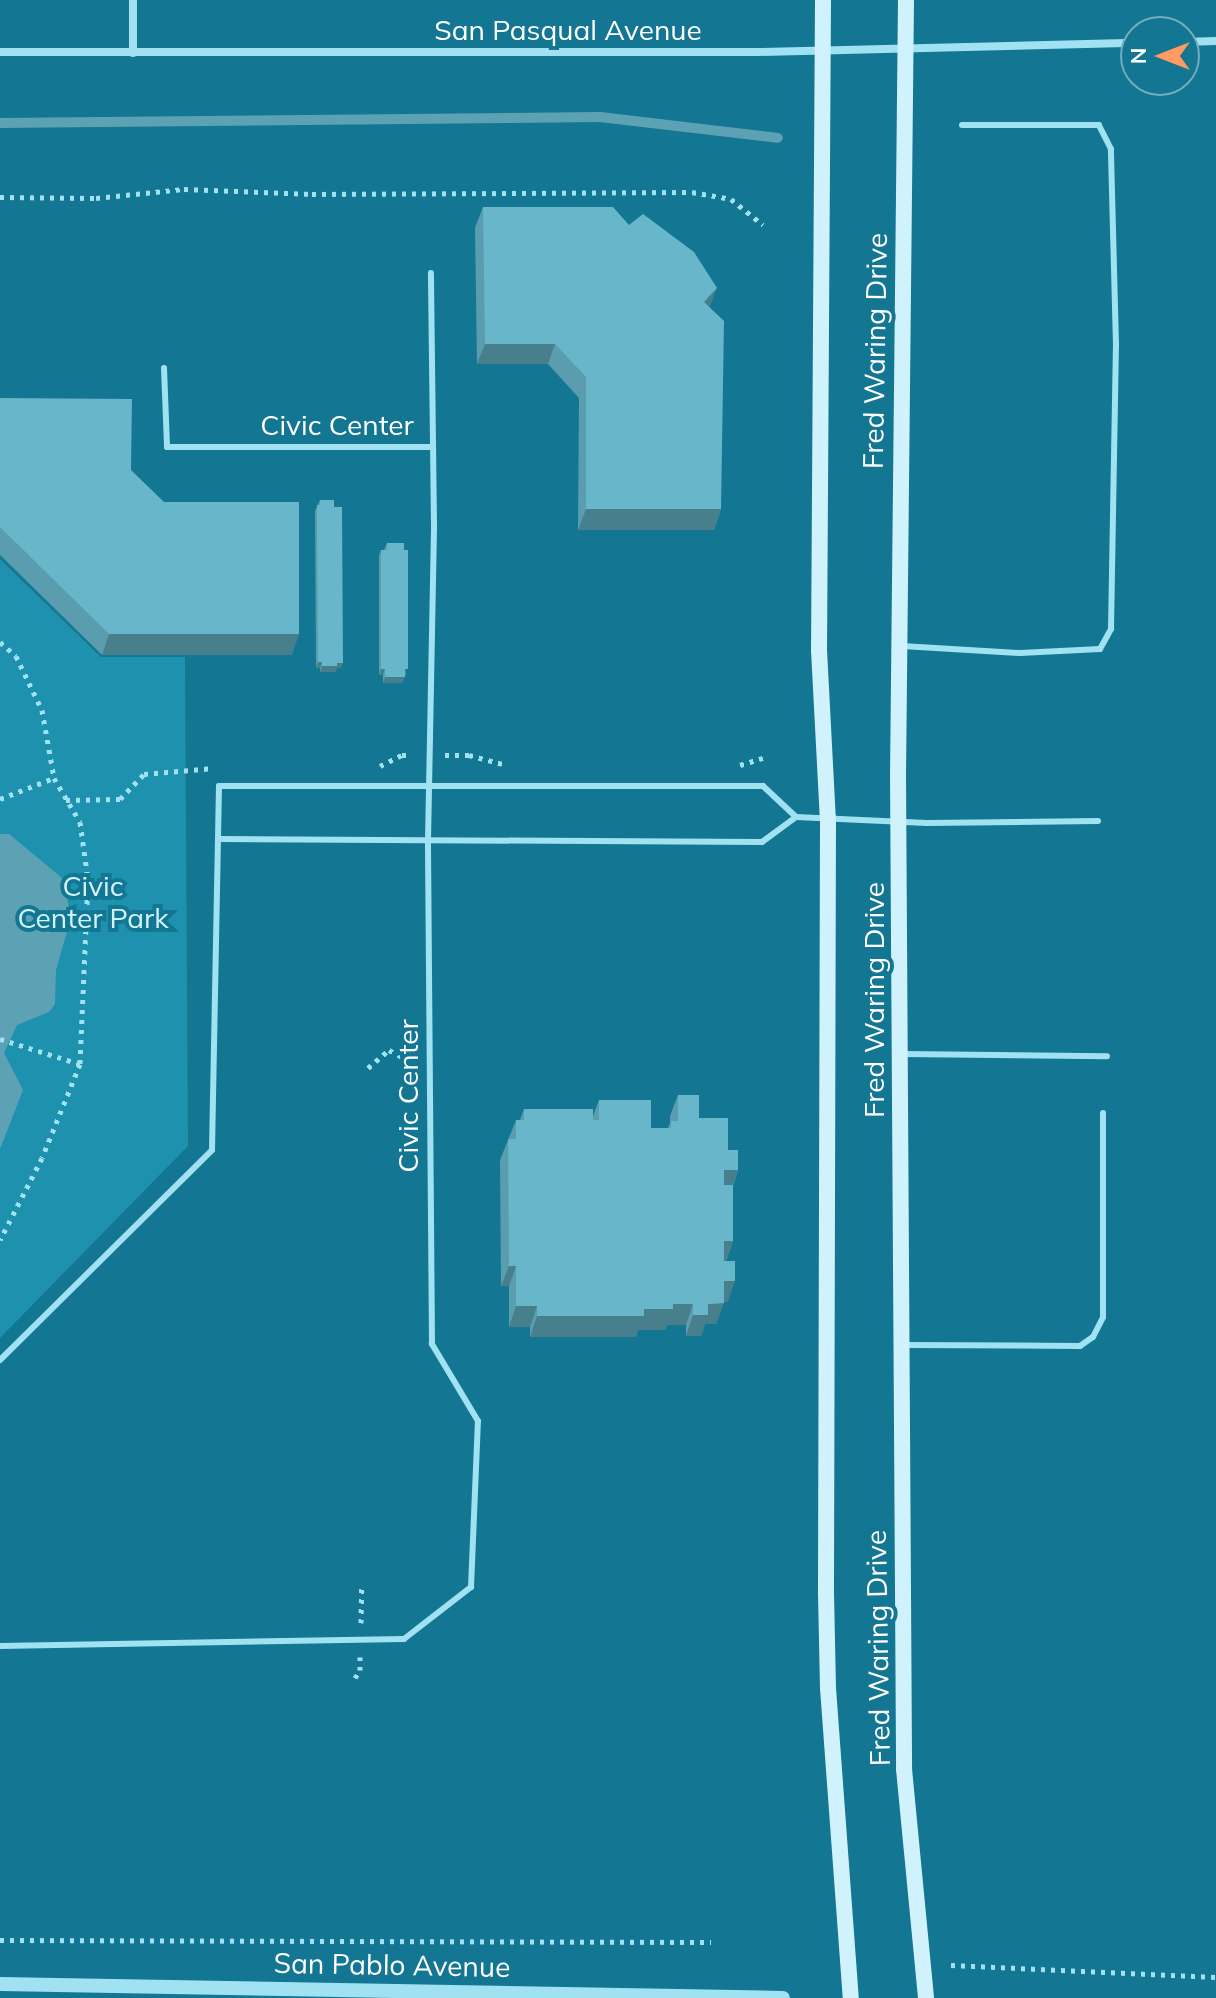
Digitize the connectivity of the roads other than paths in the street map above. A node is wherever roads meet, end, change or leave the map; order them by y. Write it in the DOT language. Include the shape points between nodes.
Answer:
graph roads {
  1 [pos="133,0"];
  2 [pos="823,0"];
  3 [pos="906,0"];
  4 [pos="1120,43"];
  5 [pos="905,48"];
  6 [pos="822,49"];
  7 [pos="0,52"];
  8 [pos="133,53"];
  9 [pos="962,125"];
  10 [pos="431,273"];
  11 [pos="164,368"];
  12 [pos="432,447"];
  13 [pos="899,645"];
  14 [pos="428,784"];
  15 [pos="796,817"];
  16 [pos="828,819"];
  17 [pos="899,821"];
  18 [pos="1098,821"];
  19 [pos="219,839"];
  20 [pos="428,841"];
  21 [pos="900,1054"];
  22 [pos="1107,1056"];
  23 [pos="1103,1113"];
  24 [pos="901,1345"];
  25 [pos="0,1360"];
  26 [pos="0,1646"];
  27 [pos="0,1984"];
  28 [pos="783,1998"];
  29 [pos="851,1998"];
  30 [pos="926,1998"];
  1 -- 8 [label="street"];
  2 -- 6 [label="main road, Fred Waring Drive"];
  3 -- 5 [label="main road, Fred Waring Drive"];
  4 -- 5 [label="street, San Pasqual Avenue"];
  5 -- 6 [label="street, San Pasqual Avenue"];
  5 -- 13 [label="main road, Fred Waring Drive"];
  6 -- 8 [label="street, San Pasqual Avenue"];
  6 -- 16 [label="main road, Fred Waring Drive" via="819,650"];
  7 -- 8 [label="street, San Pasqual Avenue"];
  9 -- 13 [label="lane" via="1099,125 1111,149 1116,345 1111,629 1100,649 1020,653"];
  10 -- 12 [label="lane"];
  11 -- 12 [label="lane, Civic Center" via="167,447"];
  12 -- 14 [label="lane, Civic Center"];
  13 -- 17 [label="main road, Fred Waring Drive"];
  14 -- 15 [label="lane" via="763,786"];
  14 -- 19 [label="lane" via="219,786"];
  14 -- 20 [label="lane, Civic Center"];
  15 -- 16 [label="lane"];
  15 -- 20 [label="lane" via="762,842"];
  16 -- 17 [label="lane"];
  16 -- 29 [label="main road, Fred Waring Drive" via="826,1593"];
  17 -- 18 [label="lane"];
  17 -- 21 [label="main road, Fred Waring Drive"];
  19 -- 20 [label="lane"];
  19 -- 25 [label="lane" via="212,1150"];
  20 -- 26 [label="lane, Civic Center" via="432,1344 478,1421 471,1587 404,1639"];
  21 -- 22 [label="lane"];
  21 -- 24 [label="main road, Fred Waring Drive"];
  23 -- 24 [label="lane" via="1103,1317 1093,1337 1080,1346"];
  24 -- 30 [label="main road, Fred Waring Drive" via="904,1769"];
  27 -- 28 [label="street, San Pablo Avenue"];
}
